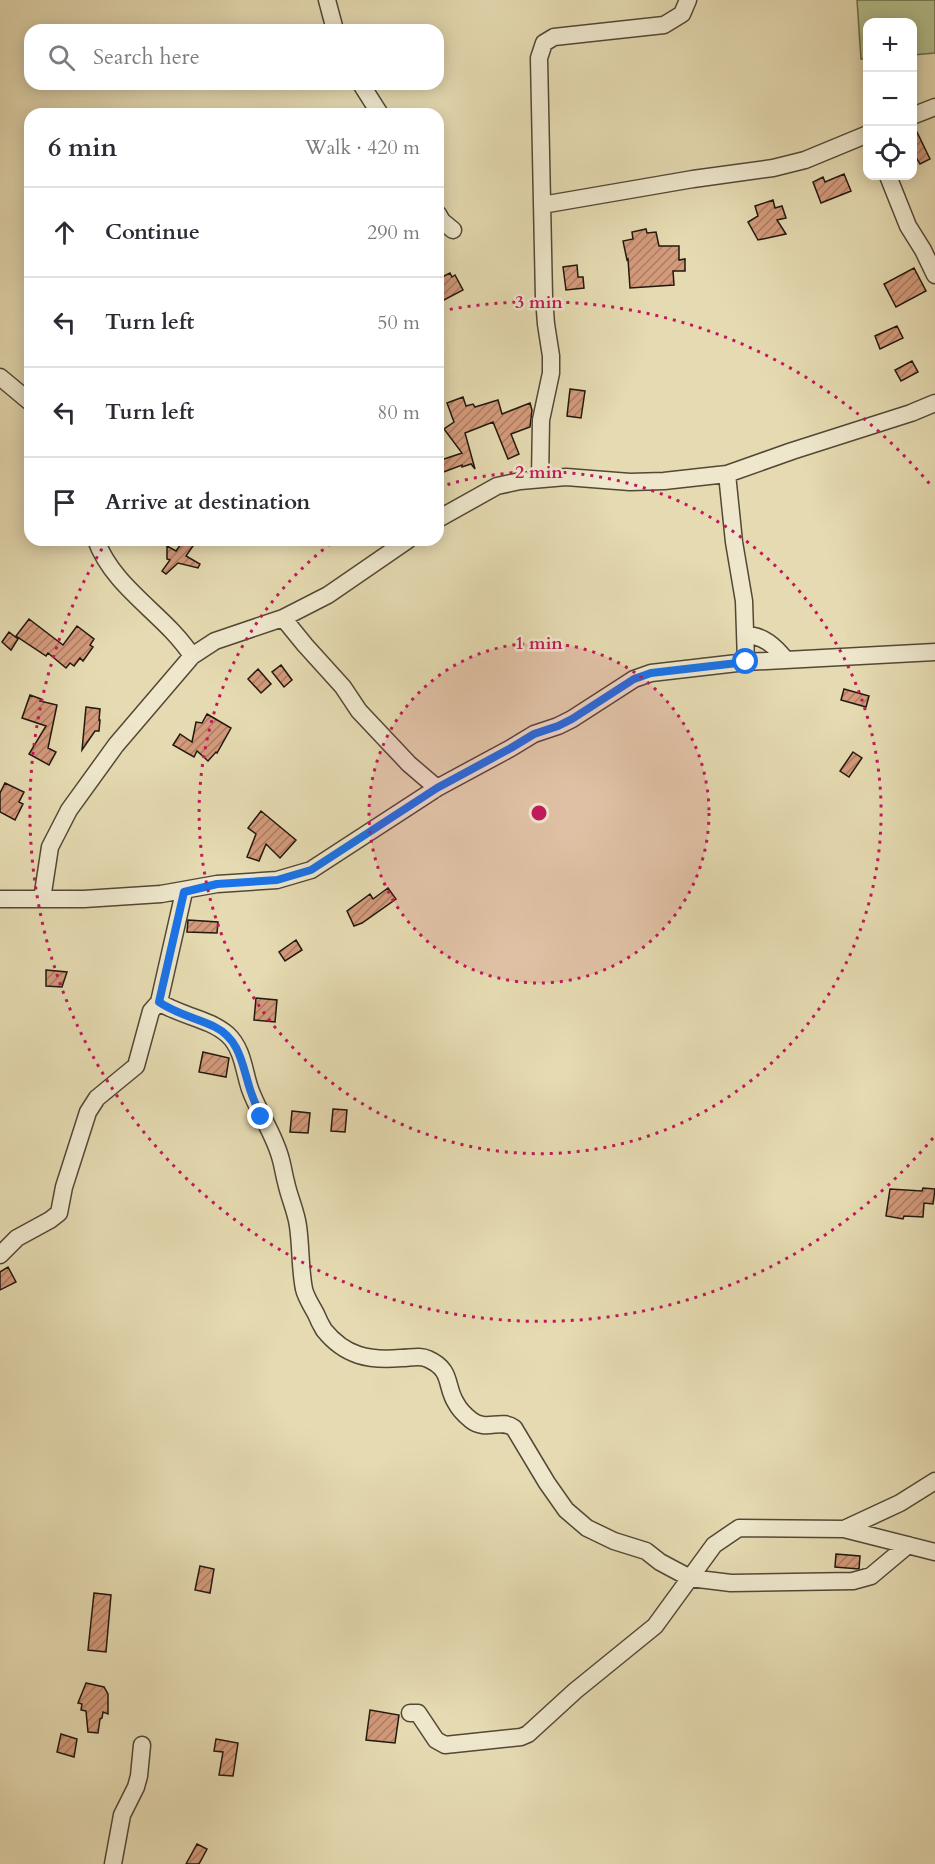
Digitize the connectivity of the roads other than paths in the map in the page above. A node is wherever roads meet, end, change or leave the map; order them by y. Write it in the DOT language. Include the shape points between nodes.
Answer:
graph roads {
  1 [pos="327,0"];
  2 [pos="688,0"];
  3 [pos="333,24"];
  4 [pos="365,90"];
  5 [pos="935,107"];
  6 [pos="376,108"];
  7 [pos="917,114"];
  8 [pos="863,136"];
  9 [pos="890,180"];
  10 [pos="542,205"];
  11 [pos="444,223"];
  12 [pos="453,230"];
  13 [pos="935,275"];
  14 [pos="0,377"];
  15 [pos="24,397"];
  16 [pos="935,403"];
  17 [pos="727,474"];
  18 [pos="540,479"];
  19 [pos="444,516"];
  20 [pos="99,546"];
  21 [pos="399,546"];
  22 [pos="284,618"];
  23 [pos="745,635"];
  24 [pos="935,652"];
  25 [pos="192,656"];
  26 [pos="786,660"];
  27 [pos="746,662"];
  28 [pos="437,788"];
  29 [pos="184,892"];
  30 [pos="0,899"];
  31 [pos="42,899"];
  32 [pos="159,1002"];
  33 [pos="0,1255"];
  34 [pos="935,1481"];
  35 [pos="844,1529"];
  36 [pos="908,1545"];
  37 [pos="935,1552"];
  38 [pos="690,1578"];
  39 [pos="410,1713"];
  40 [pos="142,1745"];
  41 [pos="113,1864"];
  1 -- 3 [label="street"];
  2 -- 10 [label="street" via="682,14 664,24 572,34 544,43 539,58"];
  4 -- 6 [label="street"];
  5 -- 7 [label="street"];
  8 -- 10 [label="street" via="805,160 773,168"];
  9 -- 13 [label="street" via="908,226"];
  10 -- 18 [label="street" via="551,373 541,420"];
  11 -- 12 [label="street"];
  14 -- 15 [label="street"];
  16 -- 17 [label="street"];
  17 -- 18 [label="street" via="641,482"];
  17 -- 23 [label="street"];
  18 -- 19 [label="street" via="497,486"];
  20 -- 25 [label="street" via="128,588 174,631"];
  21 -- 22 [label="street" via="328,595"];
  22 -- 25 [label="street" via="215,641"];
  22 -- 28 [label="street" via="359,711"];
  23 -- 26 [label="street" via="771,643"];
  23 -- 27 [label="street"];
  24 -- 26 [label="street"];
  25 -- 31 [label="street" via="116,746 69,810 50,847"];
  26 -- 27 [label="street"];
  27 -- 28 [label="street" via="651,673 634,679 572,719 534,734"];
  28 -- 29 [label="street" via="311,870 277,880 217,884"];
  29 -- 31 [label="street"];
  29 -- 32 [label="street"];
  30 -- 31 [label="street"];
  32 -- 33 [label="street" via="152,1011 136,1066 97,1098 88,1112 59,1213 17,1238"];
  32 -- 38 [label="street" via="217,1028 234,1042 261,1117 273,1134 281,1158 298,1223 304,1291 322,1328 353,1354 385,1359 427,1358 448,1377 455,1402 470,1419 487,1427 502,1424 513,1428 566,1510 587,1528 646,1551"];
  34 -- 35 [label="street" via="900,1503"];
  35 -- 36 [label="street"];
  35 -- 38 [label="street" via="739,1528 714,1545"];
  36 -- 37 [label="street"];
  36 -- 38 [label="street" via="871,1576 853,1581 731,1583"];
  38 -- 39 [label="street" via="655,1626 522,1737 445,1745 436,1740 418,1713"];
  40 -- 41 [label="street" via="140,1776 122,1815"];
}
